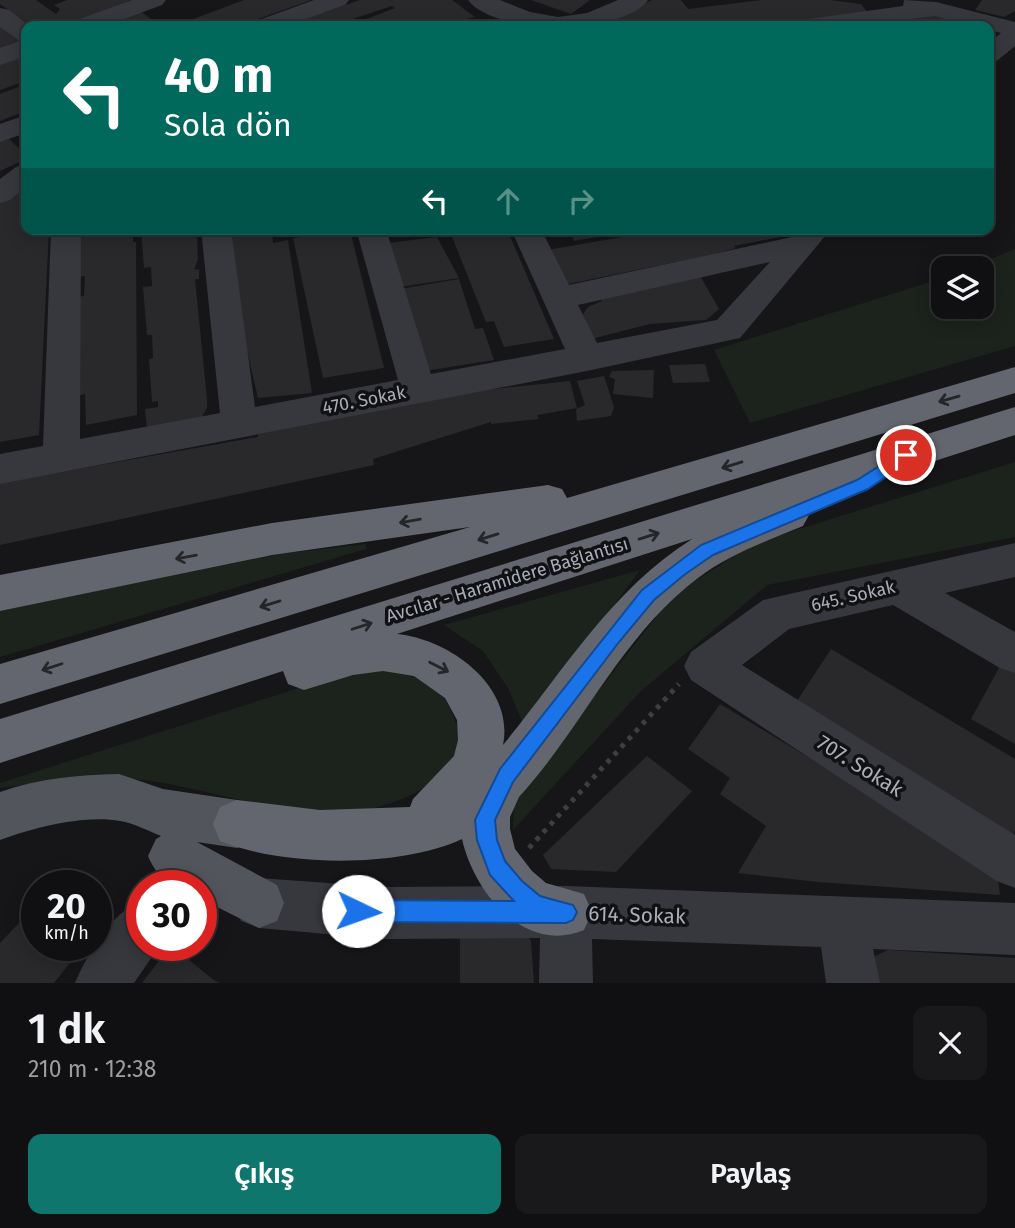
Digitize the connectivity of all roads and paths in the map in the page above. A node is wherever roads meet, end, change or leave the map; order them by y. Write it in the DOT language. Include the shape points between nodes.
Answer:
graph roads {
  1 [pos="155,0"];
  2 [pos="337,0"];
  3 [pos="480,0"];
  4 [pos="636,0"];
  5 [pos="897,0"];
  6 [pos="936,9"];
  7 [pos="515,10"];
  8 [pos="0,15"];
  9 [pos="97,21"];
  10 [pos="279,21"];
  11 [pos="492,21"];
  12 [pos="535,21"];
  13 [pos="578,21"];
  14 [pos="846,21"];
  15 [pos="983,21"];
  16 [pos="994,24"];
  17 [pos="1015,29"];
  18 [pos="21,31"];
  19 [pos="1015,34"];
  20 [pos="21,49"];
  21 [pos="994,51"];
  22 [pos="0,57"];
  23 [pos="21,125"];
  24 [pos="0,134"];
  25 [pos="21,177"];
  26 [pos="0,194"];
  27 [pos="66,235"];
  28 [pos="217,235"];
  29 [pos="373,235"];
  30 [pos="529,235"];
  31 [pos="809,237"];
  32 [pos="560,298"];
  33 [pos="587,359"];
  34 [pos="1015,380"];
  35 [pos="418,390"];
  36 [pos="1015,421"];
  37 [pos="239,424"];
  38 [pos="906,455"];
  39 [pos="61,459"];
  40 [pos="0,469"];
  41 [pos="624,498"];
  42 [pos="1015,560"];
  43 [pos="896,586"];
  44 [pos="0,593"];
  45 [pos="1015,654"];
  46 [pos="706,666"];
  47 [pos="0,684"];
  48 [pos="134,699"];
  49 [pos="0,741"];
  50 [pos="506,775"];
  51 [pos="0,816"];
  52 [pos="237,824"];
  53 [pos="401,832"];
  54 [pos="165,851"];
  55 [pos="525,853"];
  56 [pos="1015,863"];
  57 [pos="259,904"];
  58 [pos="217,905"];
  59 [pos="566,912"];
  60 [pos="842,921"];
  61 [pos="1015,929"];
  62 [pos="126,949"];
  63 [pos="102,983"];
  64 [pos="566,983"];
  65 [pos="853,983"];
  1 -- 9 [label="street"];
  2 -- 10 [label="street"];
  3 -- 7 [label="street"];
  4 -- 13 [label="street"];
  5 -- 6 [label="street"];
  6 -- 14 [label="street"];
  6 -- 15 [label="street"];
  7 -- 11 [label="street"];
  7 -- 12 [label="street"];
  8 -- 18 [label="street"];
  16 -- 17 [label="street"];
  19 -- 21 [label="street"];
  20 -- 22 [label="street"];
  23 -- 24 [label="street"];
  25 -- 26 [label="street"];
  27 -- 39 [label="street"];
  28 -- 37 [label="street"];
  29 -- 35 [label="street"];
  30 -- 32 [label="street"];
  31 -- 32 [label="street"];
  31 -- 33 [label="street, 470. Sokak" via="728,330"];
  32 -- 33 [label="street"];
  33 -- 35 [label="street, 470. Sokak"];
  34 -- 41 [label="highway, one-way"];
  35 -- 37 [label="street, 470. Sokak"];
  36 -- 38 [label="highway, Avcılar - Haramidere Bağlantısı"];
  37 -- 39 [label="street, 470. Sokak"];
  48 -- 38 [label="highway, Avcılar - Haramidere Bağlantısı, one-way"];
  38 -- 50 [label="highway" via="862,485 707,550 678,570 648,595"];
  39 -- 40 [label="street, 470. Sokak"];
  41 -- 44 [label="highway, one-way" via="507,505 272,539"];
  41 -- 47 [label="highway, one-way"];
  42 -- 43 [label="street, 645. Sokak"];
  43 -- 45 [label="street"];
  43 -- 46 [label="street, 645. Sokak" via="778,613"];
  46 -- 55 [label="path" via="679,684"];
  46 -- 56 [label="street, 707. Sokak"];
  48 -- 49 [label="highway, Avcılar - Haramidere Bağlantısı"];
  48 -- 53 [label="highway, one-way" via="225,690 382,652 416,656 448,671 470,692 481,716 483,740 475,766 458,788 431,816"];
  50 -- 53 [label="highway" via="461,815"];
  50 -- 59 [label="highway" via="485,820 498,867 535,905"];
  51 -- 54 [label="main road" via="24,807 80,798 119,797"];
  52 -- 53 [label="highway" via="287,833"];
  52 -- 54 [label="main road"];
  54 -- 57 [label="main road"];
  57 -- 58 [label="main road"];
  57 -- 59 [label="street, 614. Sokak" via="383,913"];
  59 -- 60 [label="street, 614. Sokak"];
  59 -- 64 [label="street"];
  60 -- 61 [label="street, 614. Sokak"];
  60 -- 65 [label="street"];
  62 -- 63 [label="street"];
}
